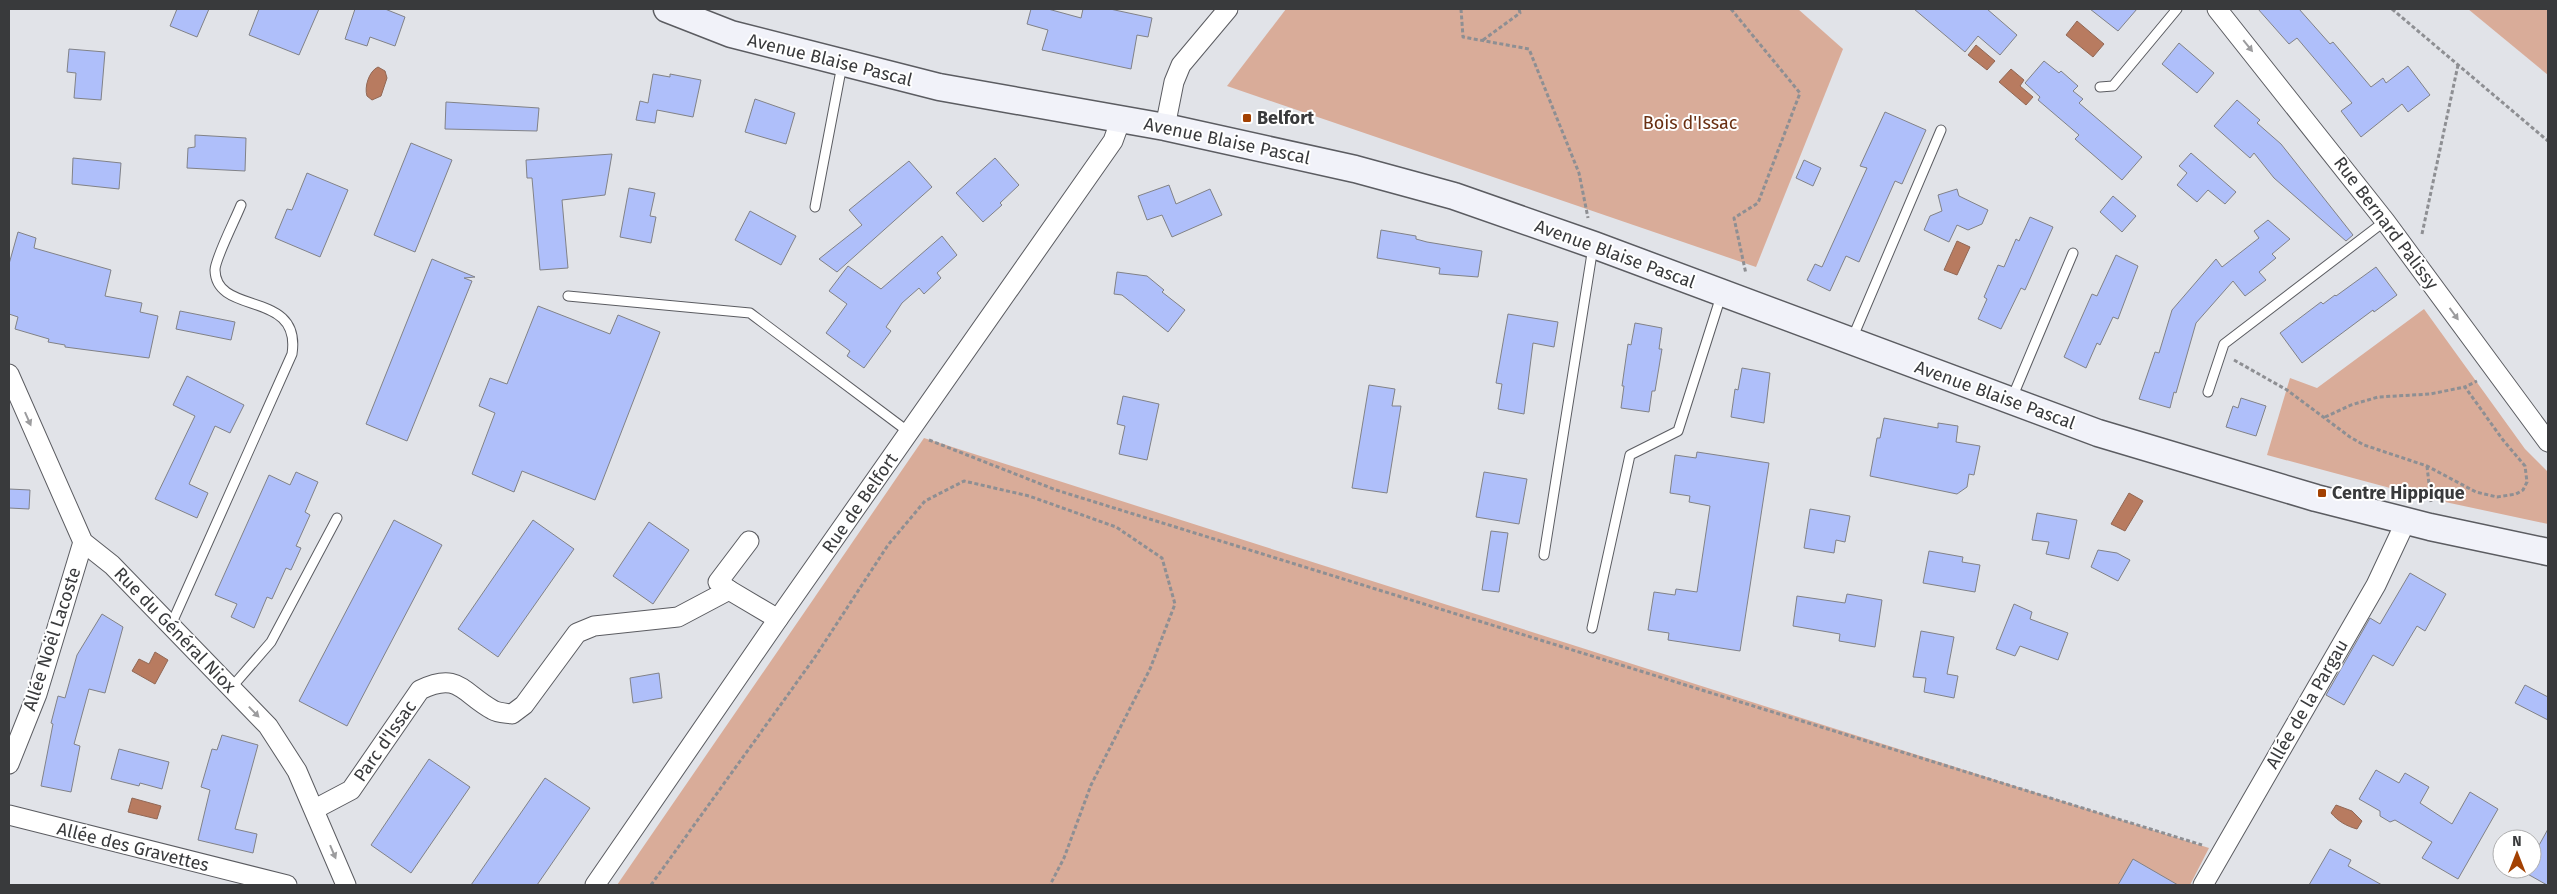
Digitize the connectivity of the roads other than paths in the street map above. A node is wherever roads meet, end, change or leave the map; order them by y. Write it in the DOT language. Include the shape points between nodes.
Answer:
graph roads {
  1 [pos="667,9"];
  2 [pos="1228,9"];
  3 [pos="2177,9"];
  4 [pos="2217,9"];
  5 [pos="842,64"];
  6 [pos="2100,88"];
  7 [pos="1121,119"];
  8 [pos="1165,127"];
  9 [pos="1941,130"];
  10 [pos="241,206"];
  11 [pos="815,207"];
  12 [pos="2386,221"];
  13 [pos="1594,244"];
  14 [pos="2073,253"];
  15 [pos="1722,293"];
  16 [pos="568,296"];
  17 [pos="1851,342"];
  18 [pos="9,374"];
  19 [pos="2208,392"];
  20 [pos="2011,402"];
  21 [pos="910,432"];
  22 [pos="2548,442"];
  23 [pos="337,518"];
  24 [pos="2418,524"];
  25 [pos="749,541"];
  26 [pos="83,542"];
  27 [pos="2548,552"];
  28 [pos="1544,555"];
  29 [pos="729,590"];
  30 [pos="778,619"];
  31 [pos="171,625"];
  32 [pos="1592,628"];
  33 [pos="231,688"];
  34 [pos="9,764"];
  35 [pos="315,809"];
  36 [pos="9,815"];
  37 [pos="287,885"];
  38 [pos="346,885"];
  39 [pos="595,885"];
  40 [pos="2203,885"];
  1 -- 5 [label="main road, Avenue Blaise Pascal" via="731,34"];
  2 -- 8 [label="street" via="1181,65 1174,82"];
  3 -- 6 [label="lane" via="2113,86"];
  4 -- 12 [label="street, Rue Bernard Palissy, one-way"];
  5 -- 7 [label="main road, Avenue Blaise Pascal" via="939,88"];
  5 -- 11 [label="lane"];
  7 -- 8 [label="main road, Avenue Blaise Pascal"];
  7 -- 21 [label="street, Rue de Belfort" via="1113,141"];
  8 -- 13 [label="main road, Avenue Blaise Pascal" via="1355,169 1445,193"];
  9 -- 17 [label="lane"];
  10 -- 31 [label="lane" via="215,269 218,282 226,292 282,316 291,326 295,340 292,354"];
  12 -- 19 [label="lane" via="2224,344"];
  12 -- 22 [label="street, Rue Bernard Palissy, one-way"];
  13 -- 15 [label="main road, Avenue Blaise Pascal"];
  13 -- 28 [label="lane"];
  14 -- 20 [label="lane"];
  15 -- 17 [label="main road, Avenue Blaise Pascal"];
  15 -- 32 [label="lane" via="1678,431 1630,455"];
  16 -- 21 [label="lane" via="750,312"];
  17 -- 20 [label="main road, Avenue Blaise Pascal"];
  18 -- 26 [label="street, Rue du Général Niox, one-way"];
  20 -- 24 [label="main road, Avenue Blaise Pascal" via="2171,456"];
  21 -- 30 [label="street, Rue de Belfort"];
  23 -- 33 [label="lane" via="271,642"];
  24 -- 27 [label="main road, Avenue Blaise Pascal"];
  24 -- 40 [label="street, Allée de la Pargau" via="2376,584"];
  25 -- 29 [label="street" via="718,582"];
  26 -- 31 [label="street, Rue du Général Niox" via="112,565"];
  26 -- 34 [label="street, Allée Noël Lacoste" via="37,694"];
  29 -- 30 [label="street"];
  29 -- 35 [label="street, Parc d'Issac" via="678,617 594,626 577,633 524,705 512,714 495,711 455,683 437,682 420,690 351,790"];
  30 -- 39 [label="street, Rue de Belfort"];
  31 -- 33 [label="street, Rue du Général Niox"];
  33 -- 35 [label="street, Rue du Général Niox, one-way" via="268,726"];
  35 -- 38 [label="street, Rue du Général Niox, one-way"];
  36 -- 37 [label="street, Allée des Gravettes"];
}
